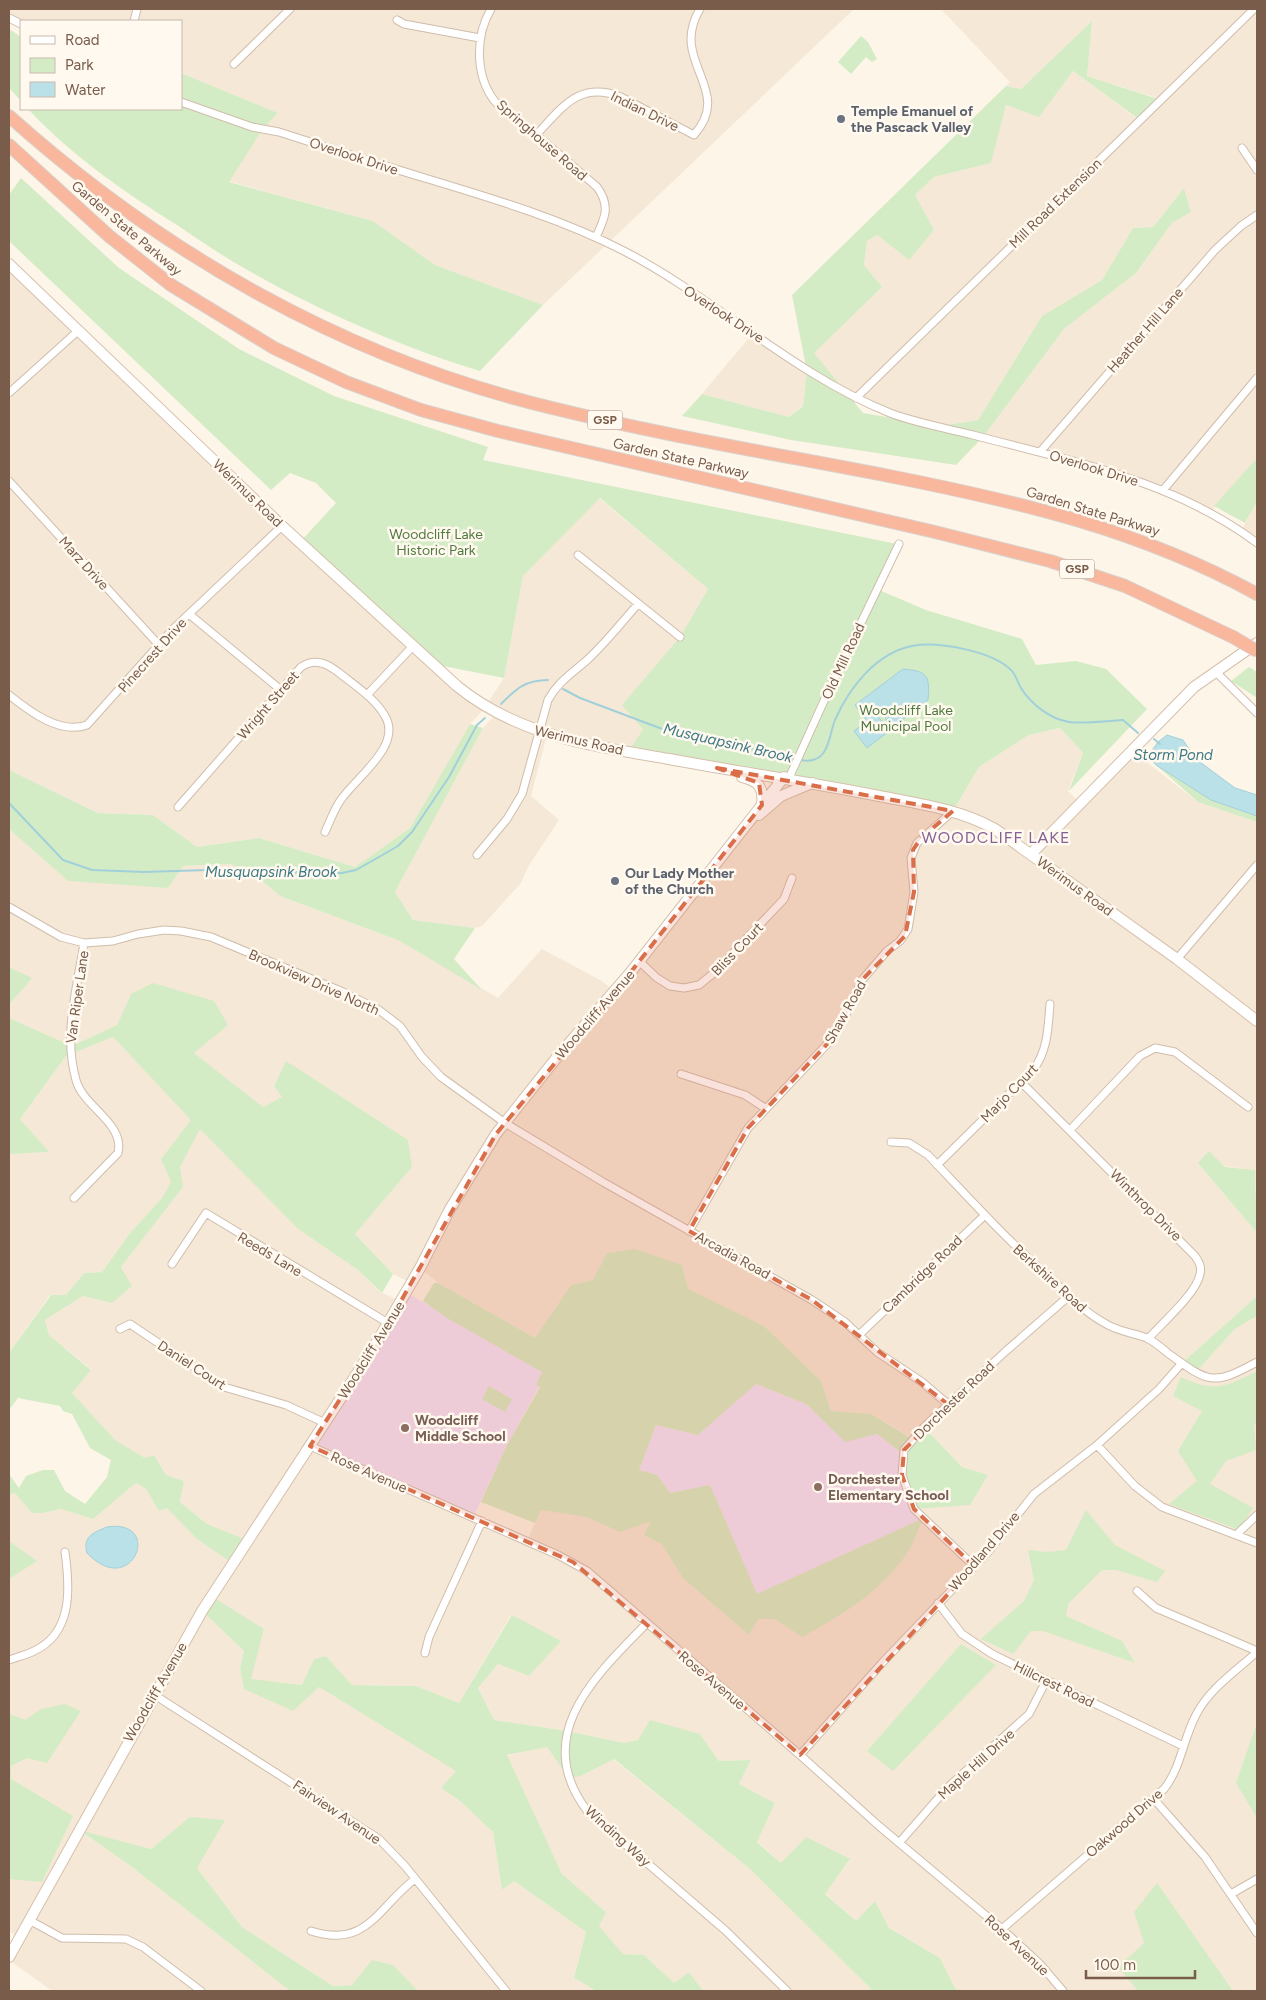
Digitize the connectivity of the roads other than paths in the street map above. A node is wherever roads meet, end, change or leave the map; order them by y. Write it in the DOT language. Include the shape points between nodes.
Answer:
graph roads {
  1 [pos="290,9"];
  2 [pos="490,9"];
  3 [pos="700,9"];
  4 [pos="1254,9"];
  5 [pos="397,20"];
  6 [pos="480,38"];
  7 [pos="234,64"];
  8 [pos="182,102"];
  9 [pos="9,116"];
  10 [pos="536,135"];
  11 [pos="9,145"];
  12 [pos="1242,148"];
  13 [pos="1257,170"];
  14 [pos="1257,215"];
  15 [pos="596,237"];
  16 [pos="9,264"];
  17 [pos="79,330"];
  18 [pos="1257,378"];
  19 [pos="9,393"];
  20 [pos="856,398"];
  21 [pos="1040,452"];
  22 [pos="9,481"];
  23 [pos="1164,489"];
  24 [pos="282,526"];
  25 [pos="1257,543"];
  26 [pos="899,544"];
  27 [pos="578,555"];
  28 [pos="1257,594"];
  29 [pos="638,604"];
  30 [pos="189,614"];
  31 [pos="680,637"];
  32 [pos="1257,643"];
  33 [pos="159,645"];
  34 [pos="412,646"];
  35 [pos="1257,652"];
  36 [pos="1215,671"];
  37 [pos="281,690"];
  38 [pos="9,695"];
  39 [pos="367,695"];
  40 [pos="1257,714"];
  41 [pos="539,732"];
  42 [pos="717,768"];
  43 [pos="786,778"];
  44 [pos="813,782"];
  45 [pos="762,805"];
  46 [pos="178,807"];
  47 [pos="953,811"];
  48 [pos="751,819"];
  49 [pos="325,832"];
  50 [pos="1031,854"];
  51 [pos="477,855"];
  52 [pos="1257,865"];
  53 [pos="792,878"];
  54 [pos="9,906"];
  55 [pos="84,943"];
  56 [pos="1177,958"];
  57 [pos="640,962"];
  58 [pos="1050,1004"];
  59 [pos="1257,1021"];
  60 [pos="681,1074"];
  61 [pos="1022,1083"];
  62 [pos="1248,1107"];
  63 [pos="765,1108"];
  64 [pos="505,1123"];
  65 [pos="1070,1130"];
  66 [pos="891,1142"];
  67 [pos="937,1165"];
  68 [pos="74,1198"];
  69 [pos="985,1214"];
  70 [pos="689,1231"];
  71 [pos="172,1264"];
  72 [pos="1069,1296"];
  73 [pos="388,1323"];
  74 [pos="120,1329"];
  75 [pos="860,1334"];
  76 [pos="1148,1338"];
  77 [pos="1257,1362"];
  78 [pos="1182,1363"];
  79 [pos="949,1405"];
  80 [pos="325,1423"];
  81 [pos="1097,1445"];
  82 [pos="310,1446"];
  83 [pos="1257,1515"];
  84 [pos="482,1521"];
  85 [pos="1237,1534"];
  86 [pos="1257,1543"];
  87 [pos="65,1552"];
  88 [pos="974,1566"];
  89 [pos="1137,1591"];
  90 [pos="938,1603"];
  91 [pos="646,1624"];
  92 [pos="1257,1651"];
  93 [pos="425,1653"];
  94 [pos="9,1660"];
  95 [pos="1046,1680"];
  96 [pos="153,1694"];
  97 [pos="1184,1746"];
  98 [pos="800,1754"];
  99 [pos="1153,1798"];
  100 [pos="899,1843"];
  101 [pos="415,1879"];
  102 [pos="1257,1879"];
  103 [pos="1231,1894"];
  104 [pos="29,1920"];
  105 [pos="1002,1929"];
  106 [pos="311,1931"];
  107 [pos="1257,1933"];
  108 [pos="9,1957"];
  109 [pos="201,1991"];
  110 [pos="506,1991"];
  111 [pos="787,1991"];
  112 [pos="1063,1991"];
  1 -- 7 [label="street"];
  2 -- 6 [label="street, Springhouse Road"];
  3 -- 10 [label="street, Indian Drive" via="692,26 690,41 693,59 709,95 709,108 694,135 616,95 592,91 566,103"];
  4 -- 20 [label="street, Mill Road Extension"];
  5 -- 6 [label="street"];
  6 -- 10 [label="street, Springhouse Road" via="482,73 493,98"];
  8 -- 15 [label="street, Overlook Drive" via="252,127 279,132 492,198"];
  9 -- 28 [label="highway, Garden State Parkway / GSP" via="89,184 186,252 296,314 420,368 472,387 548,407 989,496 1066,515 1169,551"];
  10 -- 15 [label="street, Springhouse Road" via="604,196 607,211"];
  11 -- 35 [label="highway, Garden State Parkway / GSP, bridge" via="94,223 171,285 274,348 374,393 431,413 528,439 1050,561 1125,586 1233,637"];
  12 -- 13 [label="street"];
  14 -- 21 [label="street, Heather Hill Lane" via="1215,250"];
  15 -- 20 [label="street, Overlook Drive" via="662,273"];
  16 -- 17 [label="main road, Werimus Road"];
  17 -- 19 [label="street"];
  17 -- 24 [label="main road, Werimus Road"];
  18 -- 23 [label="street"];
  20 -- 21 [label="street, Overlook Drive" via="893,414"];
  21 -- 23 [label="street, Overlook Drive"];
  22 -- 33 [label="street, Marz Drive"];
  23 -- 25 [label="street, Overlook Drive" via="1224,520"];
  24 -- 30 [label="street, Pinecrest Drive"];
  24 -- 34 [label="main road, Werimus Road"];
  26 -- 43 [label="street, Old Mill Road" via="800,755"];
  27 -- 29 [label="street"];
  29 -- 31 [label="street"];
  29 -- 41 [label="street" via="598,649 559,683 548,700"];
  30 -- 33 [label="street, Pinecrest Drive"];
  30 -- 37 [label="street"];
  32 -- 36 [label="main road"];
  33 -- 38 [label="street, Pinecrest Drive" via="93,721 80,728 59,726"];
  34 -- 39 [label="street"];
  34 -- 41 [label="main road, Werimus Road" via="475,701"];
  36 -- 40 [label="street"];
  36 -- 50 [label="main road" via="1156,724"];
  37 -- 39 [label="street, Wright Street" via="300,667 316,662 329,665"];
  37 -- 46 [label="street, Wright Street"];
  39 -- 49 [label="street, Wright Street" via="388,721 388,743 340,801"];
  41 -- 42 [label="main road, Werimus Road"];
  41 -- 51 [label="street" via="522,794 507,819"];
  42 -- 43 [label="main road, Werimus Road"];
  42 -- 45 [label="main road" via="759,783"];
  43 -- 44 [label="main road, Werimus Road"];
  43 -- 45 [label="main road, Woodcliff Avenue"];
  44 -- 47 [label="main road, Werimus Road"];
  44 -- 48 [label="main road" via="781,796"];
  45 -- 48 [label="main road, Woodcliff Avenue"];
  47 -- 50 [label="main road, Werimus Road" via="995,829"];
  47 -- 63 [label="street, Shaw Road" via="921,838 914,850 911,866 914,892 905,936 862,980 831,1040"];
  48 -- 57 [label="main road, Woodcliff Avenue"];
  50 -- 56 [label="main road, Werimus Road"];
  52 -- 56 [label="street"];
  53 -- 57 [label="street, Bliss Court" via="784,899 699,985 670,986"];
  54 -- 55 [label="street, Brookview Drive North" via="61,937"];
  55 -- 64 [label="street, Brookview Drive North" via="113,941 164,930 197,933 343,992 389,1017 400,1026 441,1078"];
  55 -- 68 [label="street, Van Riper Lane" via="69,1030 70,1057 80,1091 111,1125 120,1146 118,1153"];
  56 -- 59 [label="main road, Werimus Road"];
  57 -- 64 [label="main road, Woodcliff Avenue"];
  58 -- 61 [label="street, Marjo Court" via="1043,1056"];
  60 -- 63 [label="street" via="745,1095"];
  61 -- 65 [label="street, Winthrop Drive"];
  61 -- 67 [label="street, Marjo Court"];
  62 -- 65 [label="street" via="1175,1052 1155,1048 1140,1056"];
  63 -- 70 [label="street, Shaw Road" via="737,1145"];
  64 -- 70 [label="street, Arcadia Road"];
  64 -- 73 [label="main road, Woodcliff Avenue" via="466,1182"];
  65 -- 76 [label="street, Winthrop Drive" via="1200,1264 1201,1272 1194,1288"];
  66 -- 67 [label="street, Berkshire Road" via="918,1147"];
  67 -- 69 [label="street, Berkshire Road"];
  69 -- 72 [label="street, Berkshire Road" via="1029,1262"];
  69 -- 75 [label="street, Cambridge Road"];
  70 -- 75 [label="street, Arcadia Road" via="812,1300"];
  71 -- 73 [label="street, Reeds Lane" via="206,1213"];
  72 -- 76 [label="street, Berkshire Road" via="1107,1325"];
  72 -- 79 [label="street, Dorchester Road"];
  73 -- 80 [label="main road, Woodcliff Avenue"];
  74 -- 80 [label="street, Daniel Court" via="130,1324 224,1387 286,1405"];
  75 -- 79 [label="street, Arcadia Road" via="877,1352"];
  76 -- 78 [label="street, Berkshire Road"];
  77 -- 78 [label="street, Berkshire Road" via="1232,1376 1215,1379 1199,1375"];
  78 -- 81 [label="street, Woodland Drive" via="1159,1389"];
  79 -- 88 [label="street, Dorchester Road" via="904,1450 902,1475 914,1509"];
  80 -- 82 [label="main road, Woodcliff Avenue"];
  81 -- 85 [label="street" via="1150,1500"];
  81 -- 88 [label="street, Woodland Drive" via="1034,1494"];
  82 -- 84 [label="street, Rose Avenue"];
  82 -- 96 [label="main road, Woodcliff Avenue" via="220,1580"];
  83 -- 85 [label="street"];
  84 -- 91 [label="street, Rose Avenue" via="573,1562 600,1581"];
  84 -- 93 [label="street" via="429,1637"];
  85 -- 86 [label="street"];
  87 -- 94 [label="street" via="69,1601 61,1624 50,1641"];
  88 -- 90 [label="street, Woodland Drive"];
  89 -- 92 [label="street" via="1156,1608"];
  90 -- 95 [label="street, Hillcrest Road" via="962,1634 975,1644"];
  90 -- 98 [label="street, Woodland Drive"];
  91 -- 98 [label="street, Rose Avenue"];
  91 -- 111 [label="street, Winding Way" via="611,1660 571,1716 564,1754 571,1784 596,1819 726,1931"];
  92 -- 97 [label="street, Oakwood Drive" via="1204,1703"];
  95 -- 97 [label="street, Hillcrest Road"];
  95 -- 100 [label="street, Maple Hill Drive" via="1029,1714 947,1788"];
  96 -- 101 [label="street, Fairview Avenue" via="362,1827 394,1853"];
  96 -- 104 [label="main road, Woodcliff Avenue"];
  97 -- 99 [label="street, Oakwood Drive" via="1172,1779"];
  98 -- 100 [label="street, Rose Avenue"];
  99 -- 103 [label="street" via="1188,1836"];
  99 -- 105 [label="street, Oakwood Drive"];
  100 -- 105 [label="street, Rose Avenue"];
  101 -- 106 [label="street" via="373,1922 356,1932 337,1936"];
  101 -- 110 [label="street, Fairview Avenue"];
  102 -- 103 [label="street"];
  103 -- 107 [label="street"];
  104 -- 108 [label="main road, Woodcliff Avenue"];
  104 -- 109 [label="street" via="62,1938 126,1940 143,1947"];
  105 -- 112 [label="street, Rose Avenue" via="1040,1964"];
}
